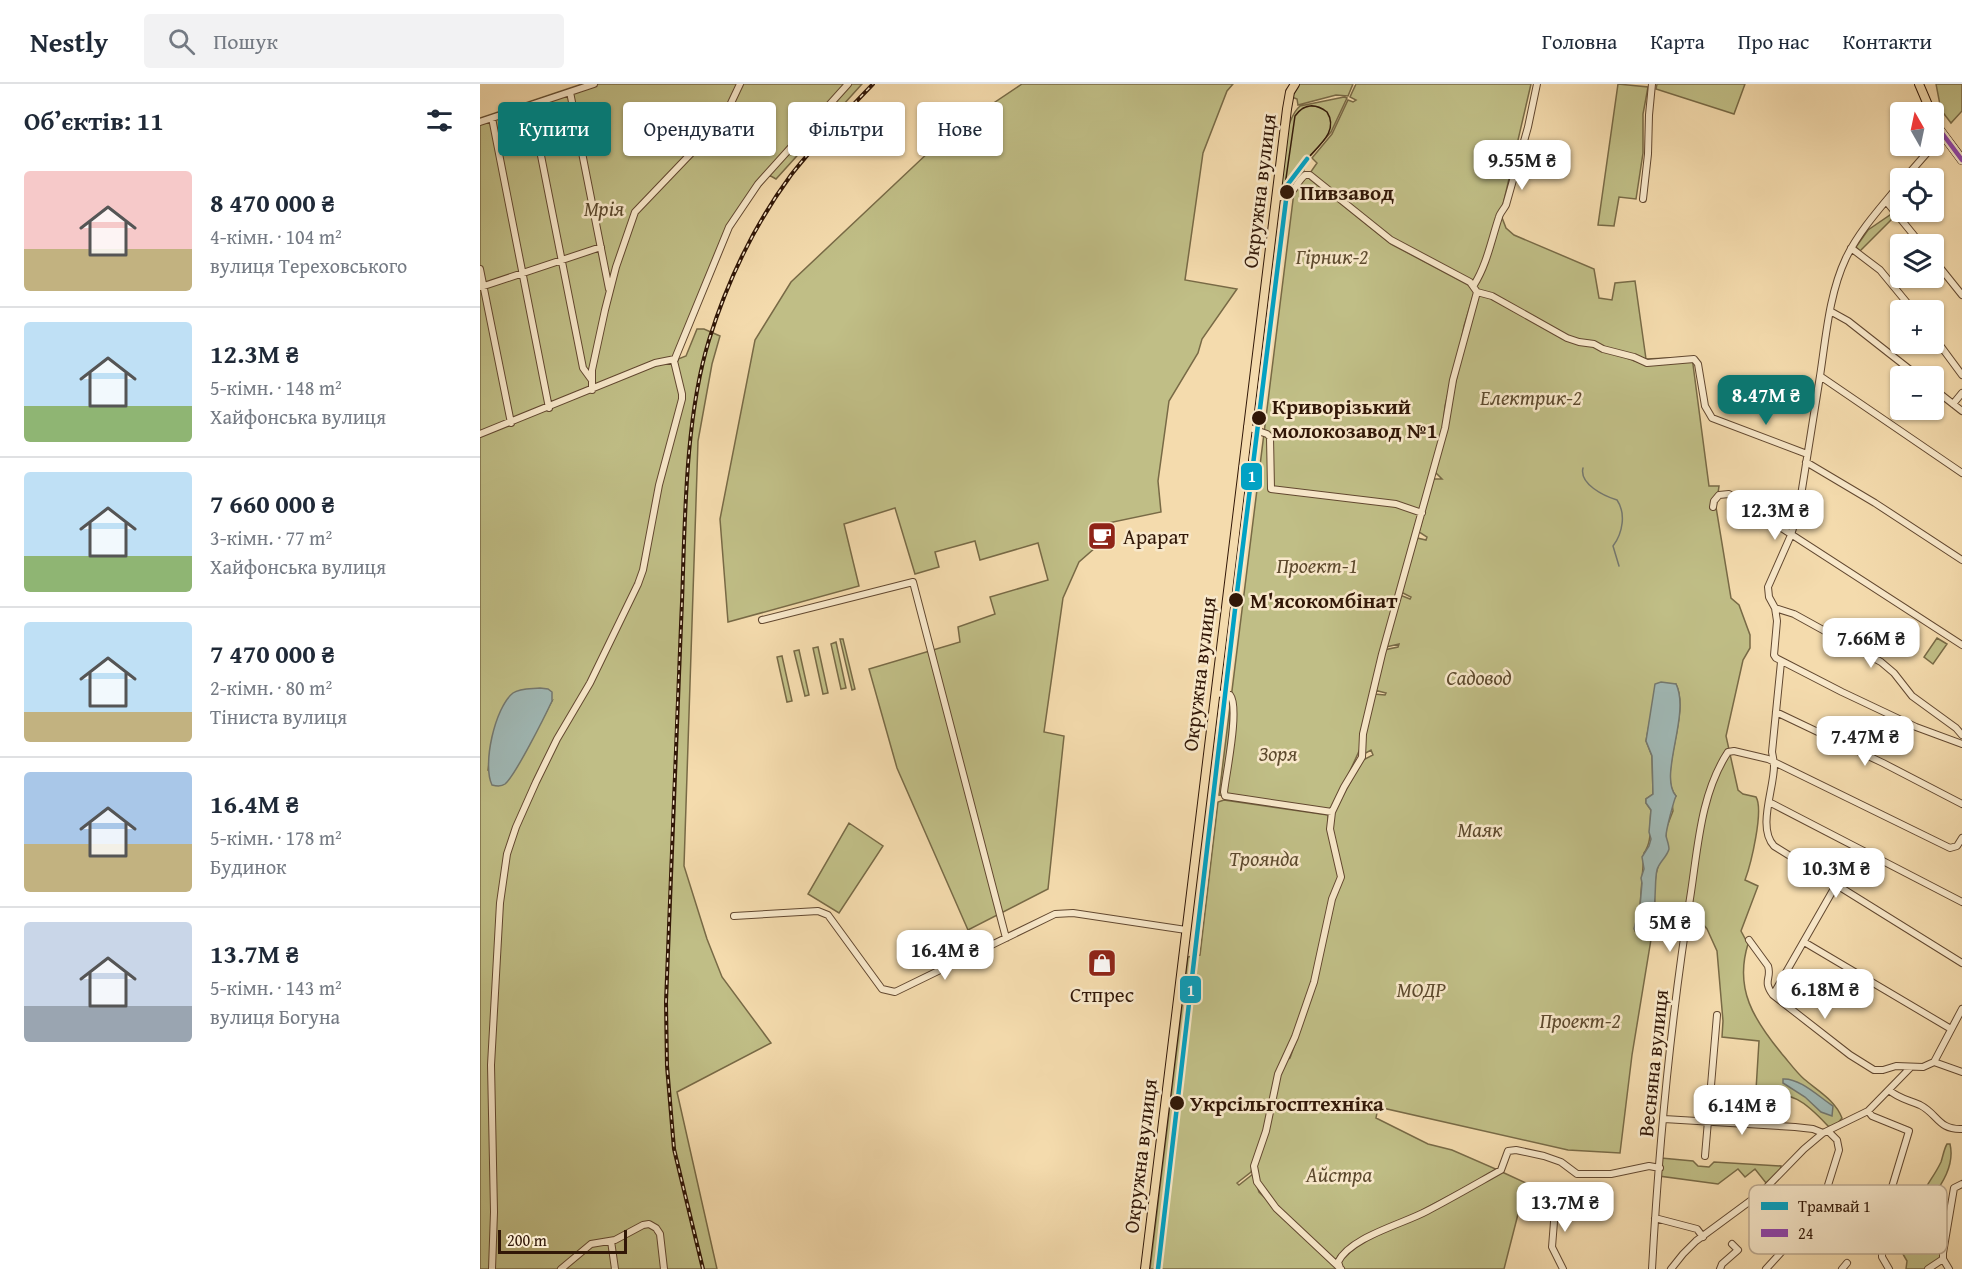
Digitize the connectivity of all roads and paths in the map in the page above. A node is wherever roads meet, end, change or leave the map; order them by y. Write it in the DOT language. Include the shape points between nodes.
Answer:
graph roads {
  1 [pos="594,84"];
  2 [pos="740,84"];
  3 [pos="848,84"];
  4 [pos="1295,84"];
  5 [pos="1537,84"];
  6 [pos="1652,84"];
  7 [pos="1919,84"];
  8 [pos="570,92"];
  9 [pos="540,102"];
  10 [pos="1926,102"];
  11 [pos="498,116"];
  12 [pos="492,118"];
  13 [pos="480,122"];
  14 [pos="1944,135"];
  15 [pos="541,156"];
  16 [pos="1924,156"];
  17 [pos="1962,160"];
  18 [pos="1913,168"];
  19 [pos="1890,196"];
  20 [pos="1276,197"];
  21 [pos="1643,199"];
  22 [pos="1886,201"];
  23 [pos="1913,234"];
  24 [pos="600,247"];
  25 [pos="1851,248"];
  26 [pos="562,260"];
  27 [pos="480,269"];
  28 [pos="1944,272"];
  29 [pos="522,273"];
  30 [pos="1474,285"];
  31 [pos="482,287"];
  32 [pos="609,292"];
  33 [pos="1477,292"];
  34 [pos="1962,295"];
  35 [pos="1905,300"];
  36 [pos="1830,311"];
  37 [pos="1944,351"];
  38 [pos="675,359"];
  39 [pos="1905,366"];
  40 [pos="1962,375"];
  41 [pos="1820,376"];
  42 [pos="591,378"];
  43 [pos="592,390"];
  44 [pos="1962,393"];
  45 [pos="1944,397"];
  46 [pos="1953,404"];
  47 [pos="549,408"];
  48 [pos="1962,411"];
  49 [pos="511,423"];
  50 [pos="1247,427"];
  51 [pos="480,434"];
  52 [pos="1807,454"];
  53 [pos="1806,462"];
  54 [pos="1962,473"];
  55 [pos="1713,507"];
  56 [pos="1422,513"];
  57 [pos="1791,535"];
  58 [pos="1962,560"];
  59 [pos="1775,608"];
  60 [pos="762,620"];
  61 [pos="1962,645"];
  62 [pos="1781,662"];
  63 [pos="1215,693"];
  64 [pos="1776,712"];
  65 [pos="1962,735"];
  66 [pos="1962,744"];
  67 [pos="1774,762"];
  68 [pos="1769,802"];
  69 [pos="1962,804"];
  70 [pos="1332,812"];
  71 [pos="1962,838"];
  72 [pos="1836,885"];
  73 [pos="1962,902"];
  74 [pos="734,916"];
  75 [pos="1186,930"];
  76 [pos="1006,938"];
  77 [pos="1749,940"];
  78 [pos="1804,942"];
  79 [pos="1962,963"];
  80 [pos="1773,995"];
  81 [pos="1962,1009"];
  82 [pos="1717,1015"];
  83 [pos="1951,1029"];
  84 [pos="1934,1062"];
  85 [pos="1911,1067"];
  86 [pos="1962,1072"];
  87 [pos="1890,1090"];
  88 [pos="1868,1111"];
  89 [pos="1664,1119"];
  90 [pos="1708,1122"];
  91 [pos="1962,1129"];
  92 [pos="1826,1132"];
  93 [pos="1705,1156"];
  94 [pos="1660,1168"];
  95 [pos="1962,1184"];
  96 [pos="1768,1185"];
  97 [pos="1828,1185"];
  98 [pos="1893,1185"];
  99 [pos="1559,1197"];
  100 [pos="1749,1202"];
  101 [pos="1655,1218"];
  102 [pos="1947,1225"];
  103 [pos="1703,1237"];
  104 [pos="611,1241"];
  105 [pos="1732,1244"];
  106 [pos="1780,1254"];
  107 [pos="1882,1254"];
  108 [pos="1943,1254"];
  109 [pos="1943,1258"];
  110 [pos="492,1269"];
  111 [pos="561,1269"];
  112 [pos="615,1269"];
  113 [pos="664,1269"];
  114 [pos="1145,1269"];
  115 [pos="1563,1269"];
  116 [pos="1652,1269"];
  117 [pos="1671,1269"];
  118 [pos="1720,1269"];
  119 [pos="1766,1269"];
  120 [pos="1889,1269"];
  121 [pos="1928,1269"];
  122 [pos="1949,1269"];
  1 -- 8 [label="street"];
  2 -- 32 [label="street" via="723,120 635,212"];
  3 -- 38 [label="street" via="738,211"];
  4 -- 20 [label="main road, Окружна вулиця" via="1288,97"];
  5 -- 30 [label="street" via="1506,205"];
  6 -- 21 [label="street"];
  7 -- 10 [label="main road"];
  8 -- 9 [label="street"];
  8 -- 24 [label="street"];
  11 -- 12 [label="street"];
  12 -- 13 [label="street"];
  12 -- 29 [label="street"];
  14 -- 17 [label="main road"];
  15 -- 26 [label="street"];
  16 -- 18 [label="street"];
  19 -- 22 [label="street"];
  20 -- 30 [label="street" via="1293,193 1299,180 1310,175 1391,240"];
  20 -- 50 [label="main road, Окружна вулиця"];
  22 -- 23 [label="street"];
  22 -- 25 [label="street"];
  24 -- 26 [label="street"];
  24 -- 32 [label="street"];
  25 -- 35 [label="street" via="1880,270"];
  25 -- 36 [label="street"];
  26 -- 29 [label="street"];
  26 -- 42 [label="street" via="584,368"];
  27 -- 31 [label="street"];
  28 -- 34 [label="street"];
  29 -- 31 [label="street"];
  29 -- 47 [label="street"];
  30 -- 33 [label="street"];
  31 -- 49 [label="street"];
  32 -- 42 [label="street"];
  33 -- 52 [label="street" via="1492,296 1567,338 1647,363 1694,359 1706,411 1717,420"];
  33 -- 56 [label="street"];
  36 -- 39 [label="street"];
  36 -- 41 [label="street"];
  37 -- 40 [label="street"];
  38 -- 43 [label="street" via="655,363"];
  38 -- 110 [label="street" via="682,399 659,485 643,570 590,683 557,740 507,854 500,903 492,1065"];
  41 -- 52 [label="street"];
  41 -- 54 [label="street"];
  42 -- 43 [label="street"];
  43 -- 47 [label="street"];
  44 -- 46 [label="street"];
  45 -- 46 [label="street"];
  46 -- 48 [label="street"];
  47 -- 49 [label="street"];
  49 -- 51 [label="street"];
  50 -- 56 [label="street" via="1270,437 1272,489 1396,504"];
  50 -- 63 [label="main road, Окружна вулиця"];
  52 -- 53 [label="street"];
  53 -- 57 [label="street" via="1803,493"];
  53 -- 58 [label="street"];
  55 -- 57 [label="street" via="1717,496 1729,494"];
  56 -- 70 [label="street" via="1379,664 1363,734 1362,757"];
  57 -- 59 [label="street" via="1768,587 1768,597"];
  57 -- 61 [label="street"];
  59 -- 62 [label="street" via="1774,655"];
  59 -- 65 [label="street" via="1794,614 1881,662 1912,696"];
  60 -- 76 [label="street" via="913,582"];
  62 -- 64 [label="street"];
  62 -- 66 [label="street" via="1916,727"];
  63 -- 70 [label="street" via="1230,695 1233,701 1225,796"];
  63 -- 75 [label="main road, Окружна вулиця"];
  64 -- 67 [label="street"];
  64 -- 69 [label="street"];
  67 -- 68 [label="street"];
  67 -- 71 [label="street" via="1945,846 1955,848"];
  67 -- 89 [label="street, Весняна вулиця" via="1728,752 1716,772 1704,814 1675,1005"];
  68 -- 72 [label="street" via="1769,840"];
  68 -- 73 [label="street"];
  70 -- 94 [label="street" via="1330,829 1341,877 1332,899 1314,982 1278,1074 1254,1166 1260,1188 1276,1208 1341,1269 1339,1258 1360,1242 1501,1170 1508,1151 1544,1156 1577,1174"];
  72 -- 78 [label="street"];
  72 -- 79 [label="street"];
  74 -- 76 [label="street" via="818,911 828,915 882,989 895,992"];
  75 -- 76 [label="street" via="1063,913"];
  75 -- 114 [label="main road, Окружна вулиця"];
  77 -- 80 [label="street" via="1768,966 1767,984"];
  78 -- 80 [label="street"];
  78 -- 83 [label="street"];
  80 -- 85 [label="street" via="1871,1069"];
  81 -- 83 [label="street"];
  82 -- 90 [label="street"];
  83 -- 84 [label="street"];
  84 -- 85 [label="street"];
  84 -- 86 [label="street"];
  85 -- 87 [label="street"];
  87 -- 88 [label="street"];
  87 -- 91 [label="street" via="1922,1107 1942,1125"];
  88 -- 92 [label="street"];
  88 -- 98 [label="street" via="1909,1131"];
  89 -- 90 [label="street"];
  89 -- 94 [label="street, Весняна вулиця"];
  90 -- 92 [label="street"];
  90 -- 93 [label="street"];
  92 -- 96 [label="street"];
  92 -- 97 [label="street" via="1837,1140 1839,1150"];
  94 -- 101 [label="street, Весняна вулиця"];
  95 -- 102 [label="street" via="1953,1191"];
  99 -- 115 [label="street" via="1552,1247"];
  100 -- 103 [label="street"];
  101 -- 103 [label="street" via="1697,1229"];
  101 -- 116 [label="street, Весняна вулиця"];
  103 -- 117 [label="street"];
  104 -- 111 [label="street" via="591,1244"];
  104 -- 112 [label="street"];
  104 -- 113 [label="street" via="643,1225 657,1228"];
  105 -- 118 [label="street" via="1738,1250"];
  106 -- 119 [label="street"];
  107 -- 120 [label="street"];
  108 -- 109 [label="street"];
  109 -- 121 [label="street"];
  109 -- 122 [label="street"];
}
